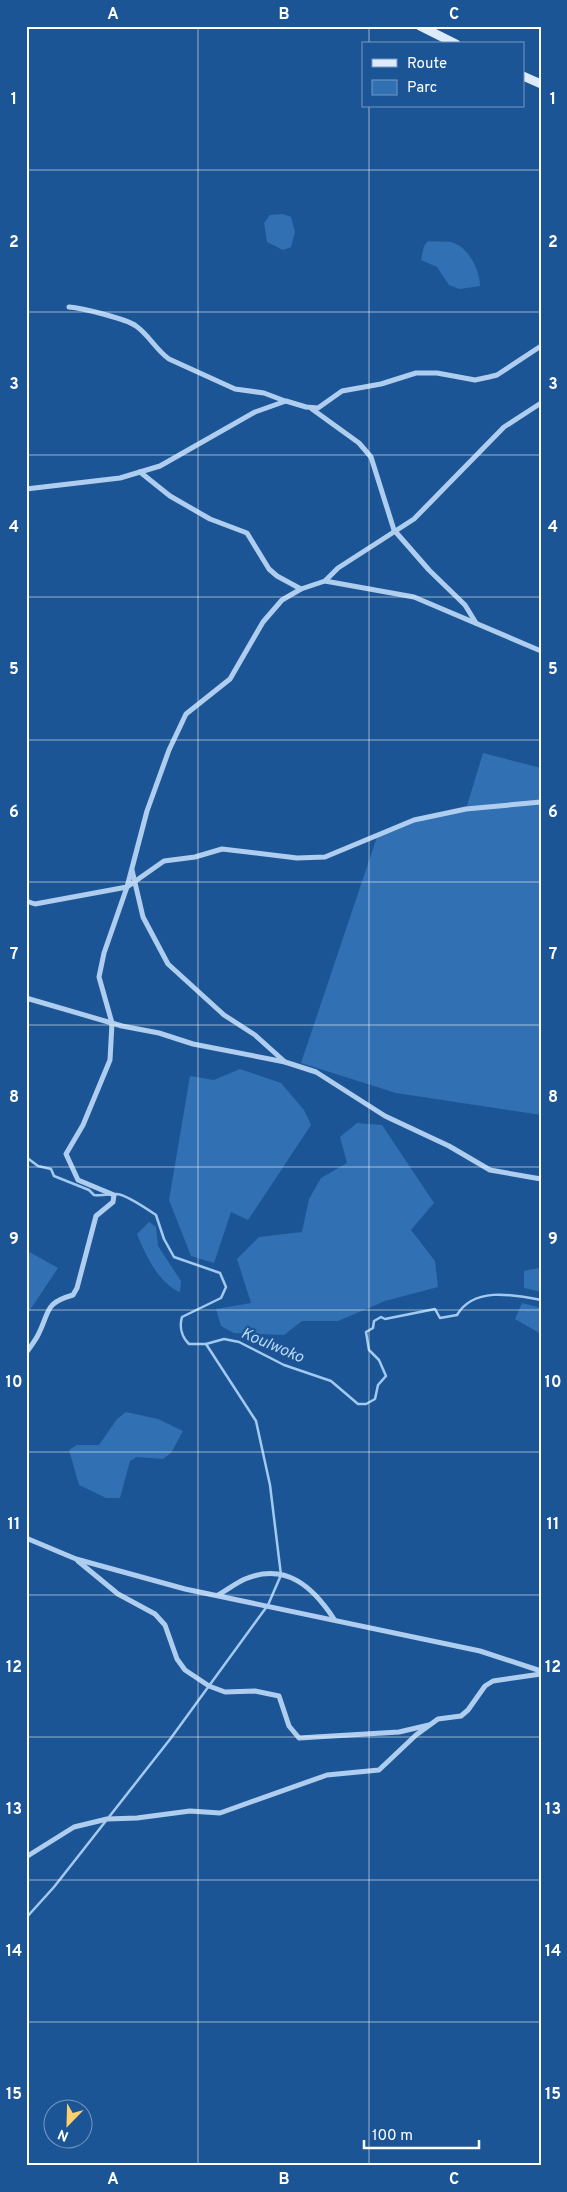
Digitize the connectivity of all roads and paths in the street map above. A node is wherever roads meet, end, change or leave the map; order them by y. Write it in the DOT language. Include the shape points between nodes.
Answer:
graph roads {
  1 [pos="420,26"];
  2 [pos="452,42"];
  3 [pos="524,76"];
  4 [pos="541,84"];
  5 [pos="69,308"];
  6 [pos="541,346"];
  7 [pos="286,401"];
  8 [pos="541,403"];
  9 [pos="311,408"];
  10 [pos="140,472"];
  11 [pos="26,489"];
  12 [pos="396,532"];
  13 [pos="325,581"];
  14 [pos="301,589"];
  15 [pos="476,623"];
  16 [pos="541,651"];
  17 [pos="541,802"];
  18 [pos="132,870"];
  19 [pos="135,883"];
  20 [pos="127,887"];
  21 [pos="26,901"];
  22 [pos="26,998"];
  23 [pos="112,1023"];
  24 [pos="285,1062"];
  25 [pos="541,1179"];
  26 [pos="26,1353"];
  27 [pos="26,1538"];
  28 [pos="76,1559"];
  29 [pos="218,1595"];
  30 [pos="334,1619"];
  31 [pos="541,1673"];
  32 [pos="430,1724"];
  33 [pos="26,1857"];
  1 -- 2 [label="main road"];
  3 -- 4 [label="main road"];
  5 -- 7 [label="street" via="88,309 135,324 169,359 235,388"];
  6 -- 9 [label="street" via="489,377 475,380 437,372 416,373 342,391 323,406"];
  7 -- 9 [label="street"];
  7 -- 10 [label="street" via="255,412 160,466"];
  8 -- 12 [label="street" via="504,427 455,480"];
  9 -- 12 [label="street" via="359,443 371,457"];
  10 -- 11 [label="street"];
  10 -- 14 [label="street" via="170,496 210,520 247,533 269,569"];
  12 -- 13 [label="street" via="338,568"];
  12 -- 15 [label="street" via="465,605"];
  13 -- 14 [label="street"];
  13 -- 15 [label="street" via="414,597"];
  14 -- 18 [label="street" via="282,600 262,622 230,679 186,714 147,811"];
  15 -- 16 [label="street"];
  17 -- 19 [label="street" via="466,809 414,820 325,857 297,858 222,848 195,857 164,861"];
  18 -- 19 [label="street"];
  18 -- 20 [label="street"];
  19 -- 20 [label="street"];
  19 -- 24 [label="street" via="143,917 168,964 224,1015 255,1035"];
  20 -- 21 [label="street" via="35,904"];
  20 -- 23 [label="street" via="99,977"];
  22 -- 23 [label="street"];
  23 -- 24 [label="street" via="193,1044"];
  23 -- 26 [label="street" via="110,1060 83,1125 66,1154 78,1180 108,1191 114,1195 113,1202 96,1216 73,1296 57,1299 47,1309 39,1334"];
  24 -- 25 [label="street" via="316,1072 385,1116 449,1146 490,1170"];
  27 -- 28 [label="street"];
  28 -- 29 [label="street"];
  28 -- 32 [label="street" via="118,1594 155,1614 164,1625 185,1670 225,1692 255,1691 279,1696 288,1726 299,1738 399,1732"];
  29 -- 30 [label="street"];
  29 -- 30 [label="street" via="245,1579 266,1573 281,1575 296,1579 309,1588"];
  30 -- 31 [label="street" via="480,1651"];
  31 -- 32 [label="street" via="493,1681 484,1686 461,1716 438,1719"];
  32 -- 33 [label="street" via="379,1770 327,1775 220,1813 190,1811 107,1819 74,1827"];
}
